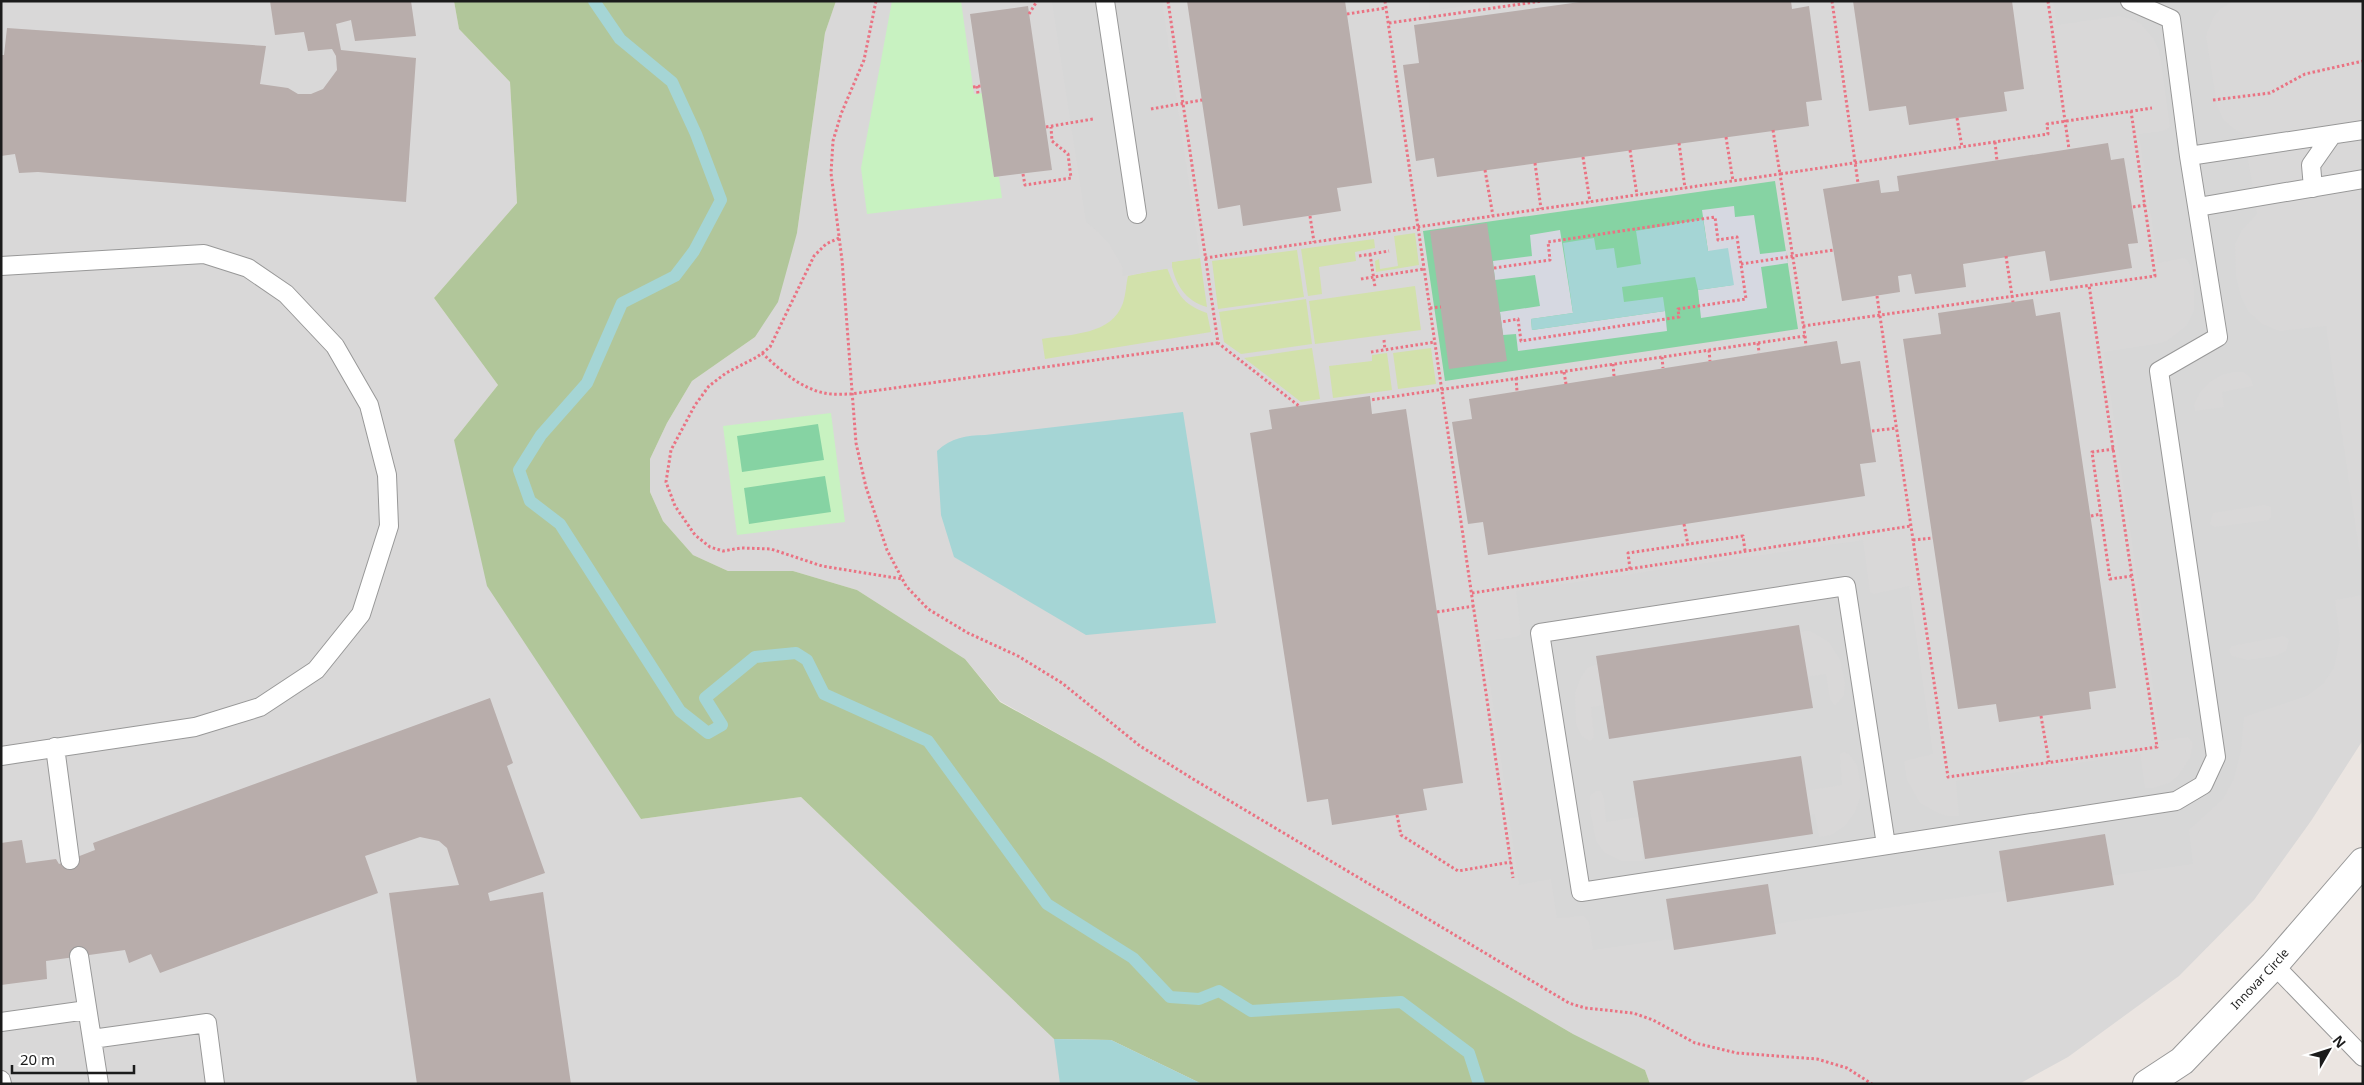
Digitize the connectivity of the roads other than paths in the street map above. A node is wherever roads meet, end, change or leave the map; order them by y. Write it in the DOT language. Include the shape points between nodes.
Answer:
graph roads {
  1 [pos="1105,1"];
  2 [pos="2130,1"];
  3 [pos="2363,130"];
  4 [pos="2332,135"];
  5 [pos="2189,156"];
  6 [pos="2363,179"];
  7 [pos="2313,188"];
  8 [pos="2198,207"];
  9 [pos="1138,214"];
  10 [pos="1,266"];
  11 [pos="56,747"];
  12 [pos="1,756"];
  13 [pos="1886,845"];
  14 [pos="70,860"];
  15 [pos="2363,862"];
  16 [pos="79,956"];
  17 [pos="2274,964"];
  18 [pos="87,1010"];
  19 [pos="1,1022"];
  20 [pos="92,1040"];
  21 [pos="2363,1057"];
  22 [pos="99,1084"];
  23 [pos="215,1084"];
  24 [pos="2147,1084"];
  1 -- 9 [label="lane"];
  2 -- 5 [label="lane" via="2171,19"];
  3 -- 4 [label="lane"];
  4 -- 5 [label="lane"];
  4 -- 7 [label="lane" via="2311,165"];
  5 -- 8 [label="lane"];
  6 -- 7 [label="lane"];
  7 -- 8 [label="lane"];
  8 -- 13 [label="lane" via="2218,337 2159,371 2216,757 2203,785 2176,801"];
  10 -- 11 [label="lane" via="204,254 248,268 286,294 335,346 368,406 387,475 389,526 361,614 316,670 260,707 195,727"];
  11 -- 12 [label="lane"];
  11 -- 14 [label="lane"];
  13 -- 13 [label="lane" via="1581,892 1540,633 1846,586"];
  15 -- 17 [label="street, Innovar Circle"];
  16 -- 18 [label="lane"];
  17 -- 21 [label="lane"];
  17 -- 24 [label="street, Innovar Circle" via="2182,1061"];
  18 -- 19 [label="lane"];
  18 -- 20 [label="lane"];
  20 -- 22 [label="lane"];
  20 -- 23 [label="lane" via="206,1023"];
}
